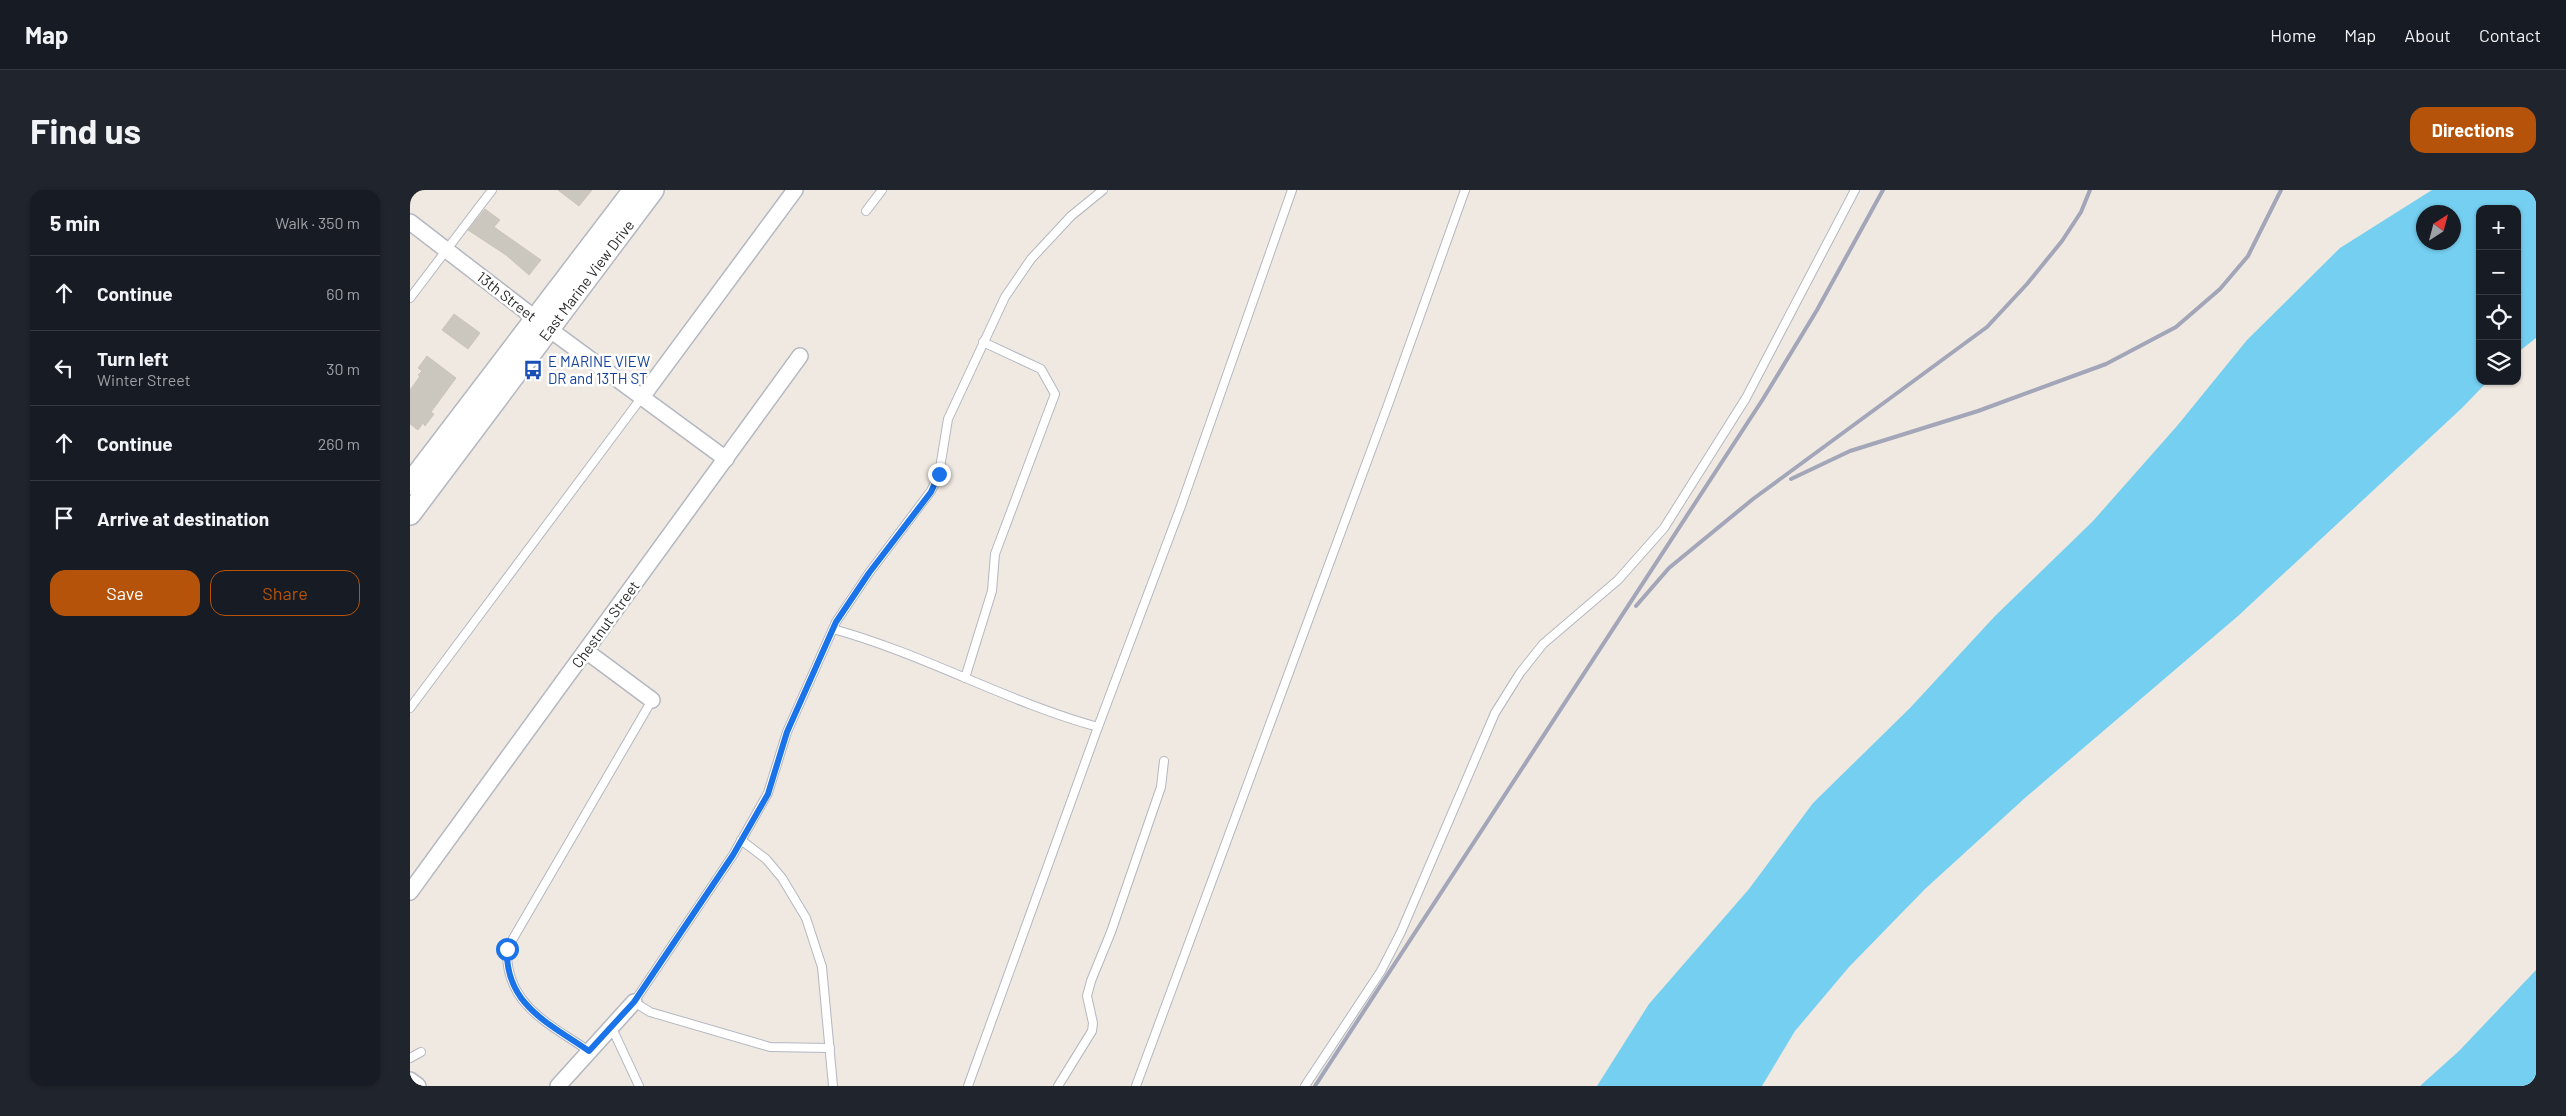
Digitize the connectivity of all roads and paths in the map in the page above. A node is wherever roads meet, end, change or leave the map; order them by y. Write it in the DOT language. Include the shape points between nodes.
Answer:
graph roads {
  1 [pos="492,190"];
  2 [pos="634,190"];
  3 [pos="653,190"];
  4 [pos="795,190"];
  5 [pos="882,190"];
  6 [pos="1104,190"];
  7 [pos="1292,190"];
  8 [pos="1465,190"];
  9 [pos="1855,190"];
  10 [pos="866,211"];
  11 [pos="410,222"];
  12 [pos="446,250"];
  13 [pos="410,298"];
  14 [pos="543,324"];
  15 [pos="983,342"];
  16 [pos="800,356"];
  17 [pos="642,397"];
  18 [pos="726,459"];
  19 [pos="410,484"];
  20 [pos="410,514"];
  21 [pos="833,628"];
  22 [pos="586,651"];
  23 [pos="965,678"];
  24 [pos="652,700"];
  25 [pos="410,708"];
  26 [pos="1098,727"];
  27 [pos="1164,761"];
  28 [pos="741,840"];
  29 [pos="410,892"];
  30 [pos="634,1002"];
  31 [pos="612,1026"];
  32 [pos="830,1048"];
  33 [pos="589,1051"];
  34 [pos="422,1052"];
  35 [pos="410,1058"];
  36 [pos="410,1080"];
  37 [pos="418,1086"];
  38 [pos="558,1086"];
  39 [pos="639,1086"];
  40 [pos="833,1086"];
  41 [pos="968,1086"];
  42 [pos="1058,1086"];
  43 [pos="1136,1086"];
  44 [pos="1305,1086"];
  1 -- 12 [label="lane"];
  2 -- 14 [label="main road, East Marine View Drive"];
  3 -- 14 [label="main road, East Marine View Drive"];
  4 -- 17 [label="street"];
  5 -- 10 [label="lane"];
  6 -- 15 [label="lane" via="1070,216 1031,259 1005,297"];
  7 -- 26 [label="lane" via="1181,506"];
  8 -- 43 [label="lane"];
  9 -- 44 [label="lane" via="1746,398 1664,528 1618,580 1543,644 1500,705 1401,932 1381,971"];
  11 -- 12 [label="street, 13th Street"];
  12 -- 13 [label="lane"];
  12 -- 14 [label="street, 13th Street"];
  14 -- 17 [label="street, 13th Street"];
  14 -- 19 [label="main road, East Marine View Drive"];
  14 -- 20 [label="main road, East Marine View Drive"];
  15 -- 21 [label="lane" via="948,419 939,474 931,492 869,573"];
  15 -- 23 [label="lane" via="1041,369 1055,394 995,554 992,591"];
  16 -- 18 [label="street, Chestnut Street"];
  17 -- 18 [label="street, 13th Street"];
  17 -- 25 [label="lane"];
  18 -- 22 [label="street, Chestnut Street"];
  21 -- 23 [label="lane" via="870,639"];
  21 -- 28 [label="lane" via="787,732 768,794"];
  22 -- 24 [label="street"];
  22 -- 29 [label="street, Chestnut Street"];
  23 -- 26 [label="lane" via="1038,708"];
  24 -- 33 [label="lane" via="507,949 514,986 526,1007"];
  26 -- 41 [label="lane"];
  27 -- 42 [label="lane" via="1161,787 1091,981 1087,996 1092,1030"];
  28 -- 30 [label="lane"];
  28 -- 32 [label="lane" via="782,878 806,918 822,967"];
  30 -- 31 [label="street"];
  30 -- 32 [label="lane" via="650,1012 770,1047"];
  31 -- 33 [label="street"];
  31 -- 39 [label="lane"];
  32 -- 40 [label="lane"];
  33 -- 38 [label="street"];
  34 -- 35 [label="lane"];
  36 -- 37 [label="street"];
}
